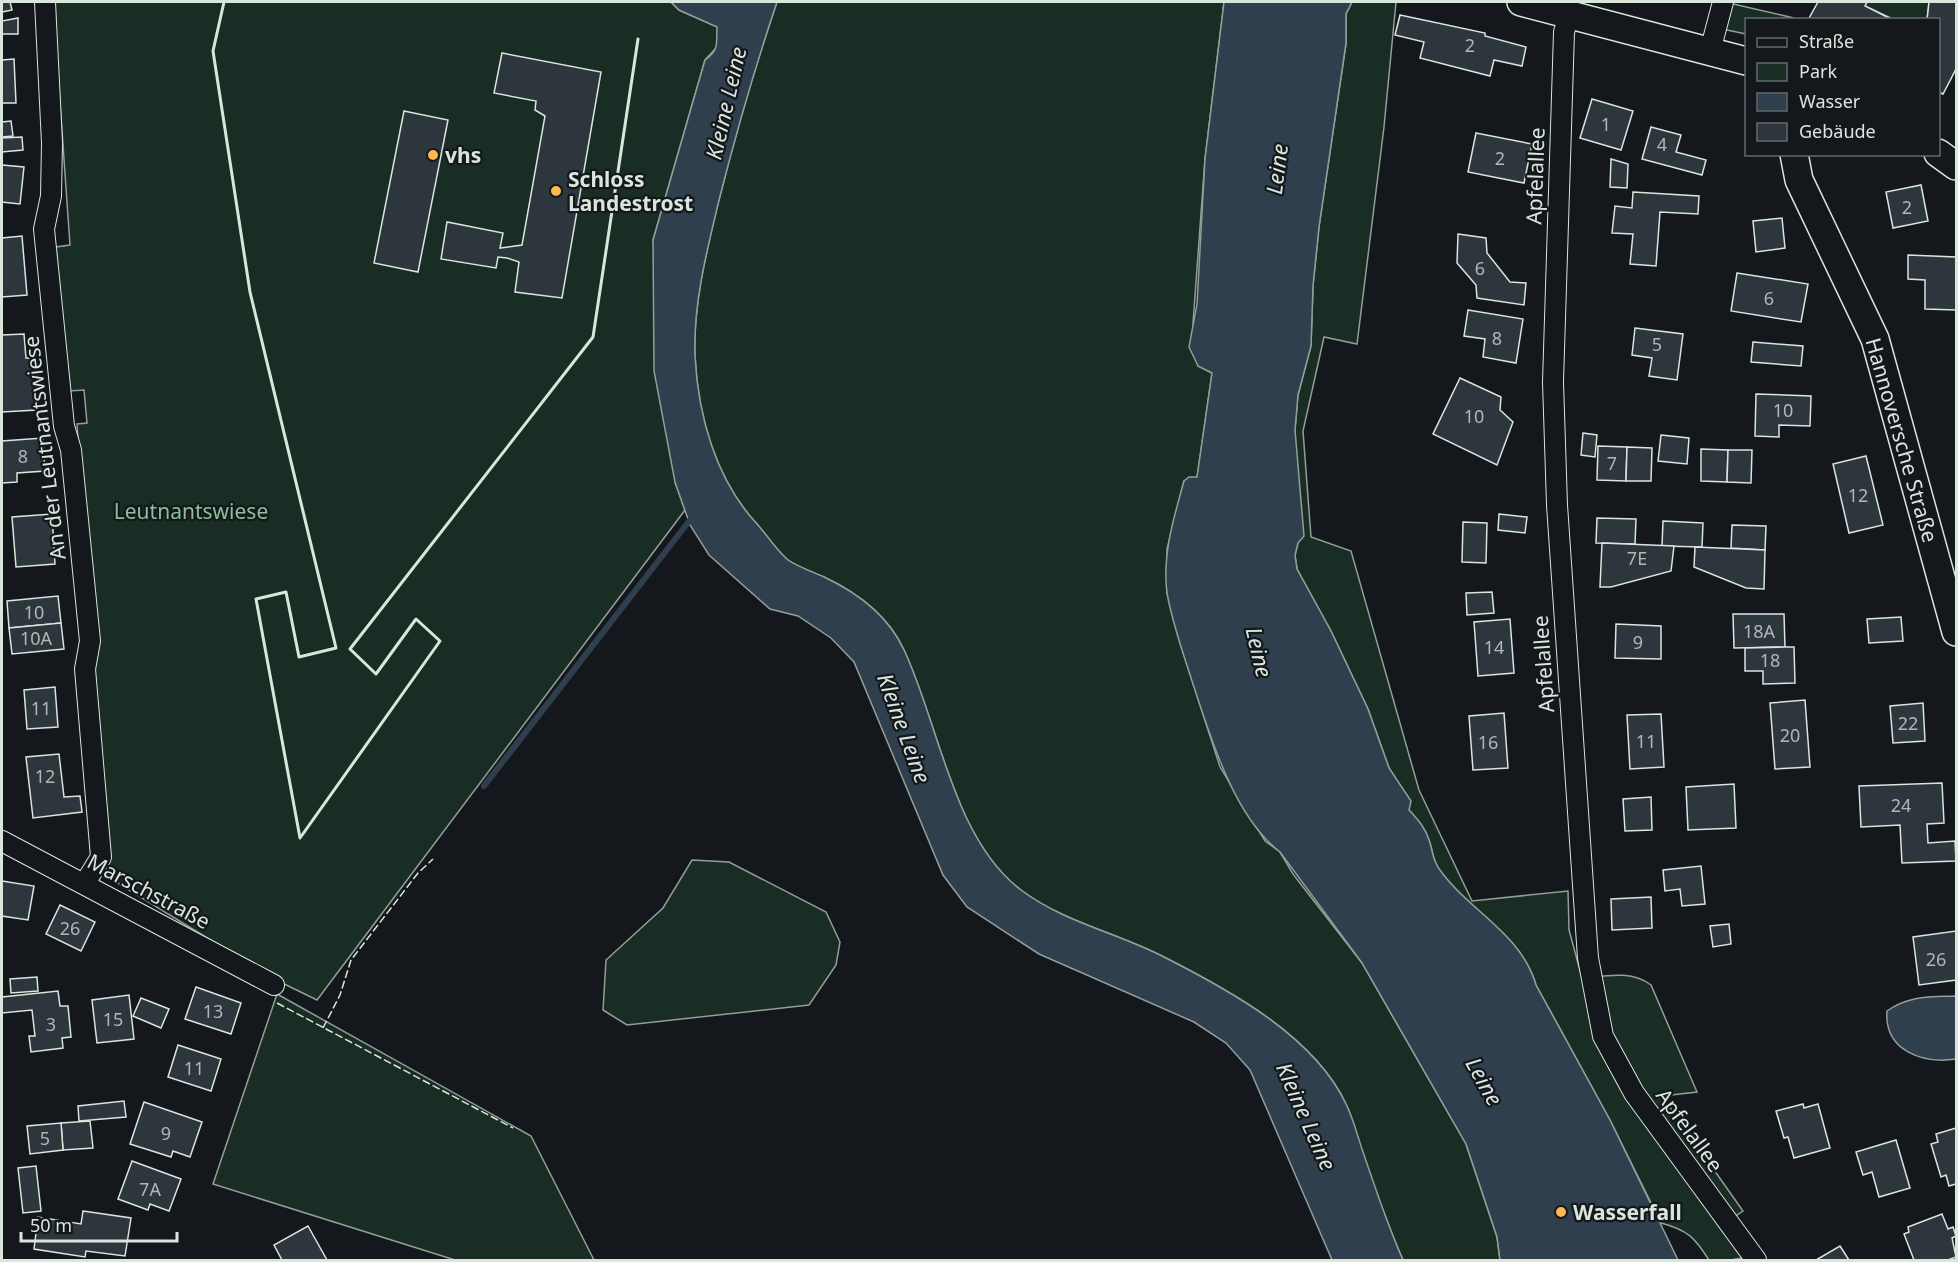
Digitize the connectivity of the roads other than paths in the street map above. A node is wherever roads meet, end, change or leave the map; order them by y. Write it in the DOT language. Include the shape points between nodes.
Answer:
graph roads {
  1 [pos="45,2"];
  2 [pos="1521,2"];
  3 [pos="1723,2"];
  4 [pos="1569,15"];
  5 [pos="1710,51"];
  6 [pos="1745,62"];
  7 [pos="1940,154"];
  8 [pos="1794,156"];
  9 [pos="1956,166"];
  10 [pos="1956,632"];
  11 [pos="2,841"];
  12 [pos="85,883"];
  13 [pos="274,985"];
  14 [pos="1756,1260"];
  1 -- 12 [label="street, An der Leutnantswiese" via="52,143 51,196 44,229 90,641 85,669 101,857"];
  2 -- 4 [label="main road"];
  3 -- 5 [label="street"];
  4 -- 5 [label="main road"];
  4 -- 14 [label="street, Apfelallee" via="1564,32 1552,382 1588,958 1603,1036 1634,1093"];
  5 -- 6 [label="main road"];
  7 -- 9 [label="main road"];
  8 -- 10 [label="main road, Hannoversche Straße" via="1798,180 1875,339"];
  11 -- 12 [label="street, Marschstraße"];
  12 -- 13 [label="street, Marschstraße"];
}
